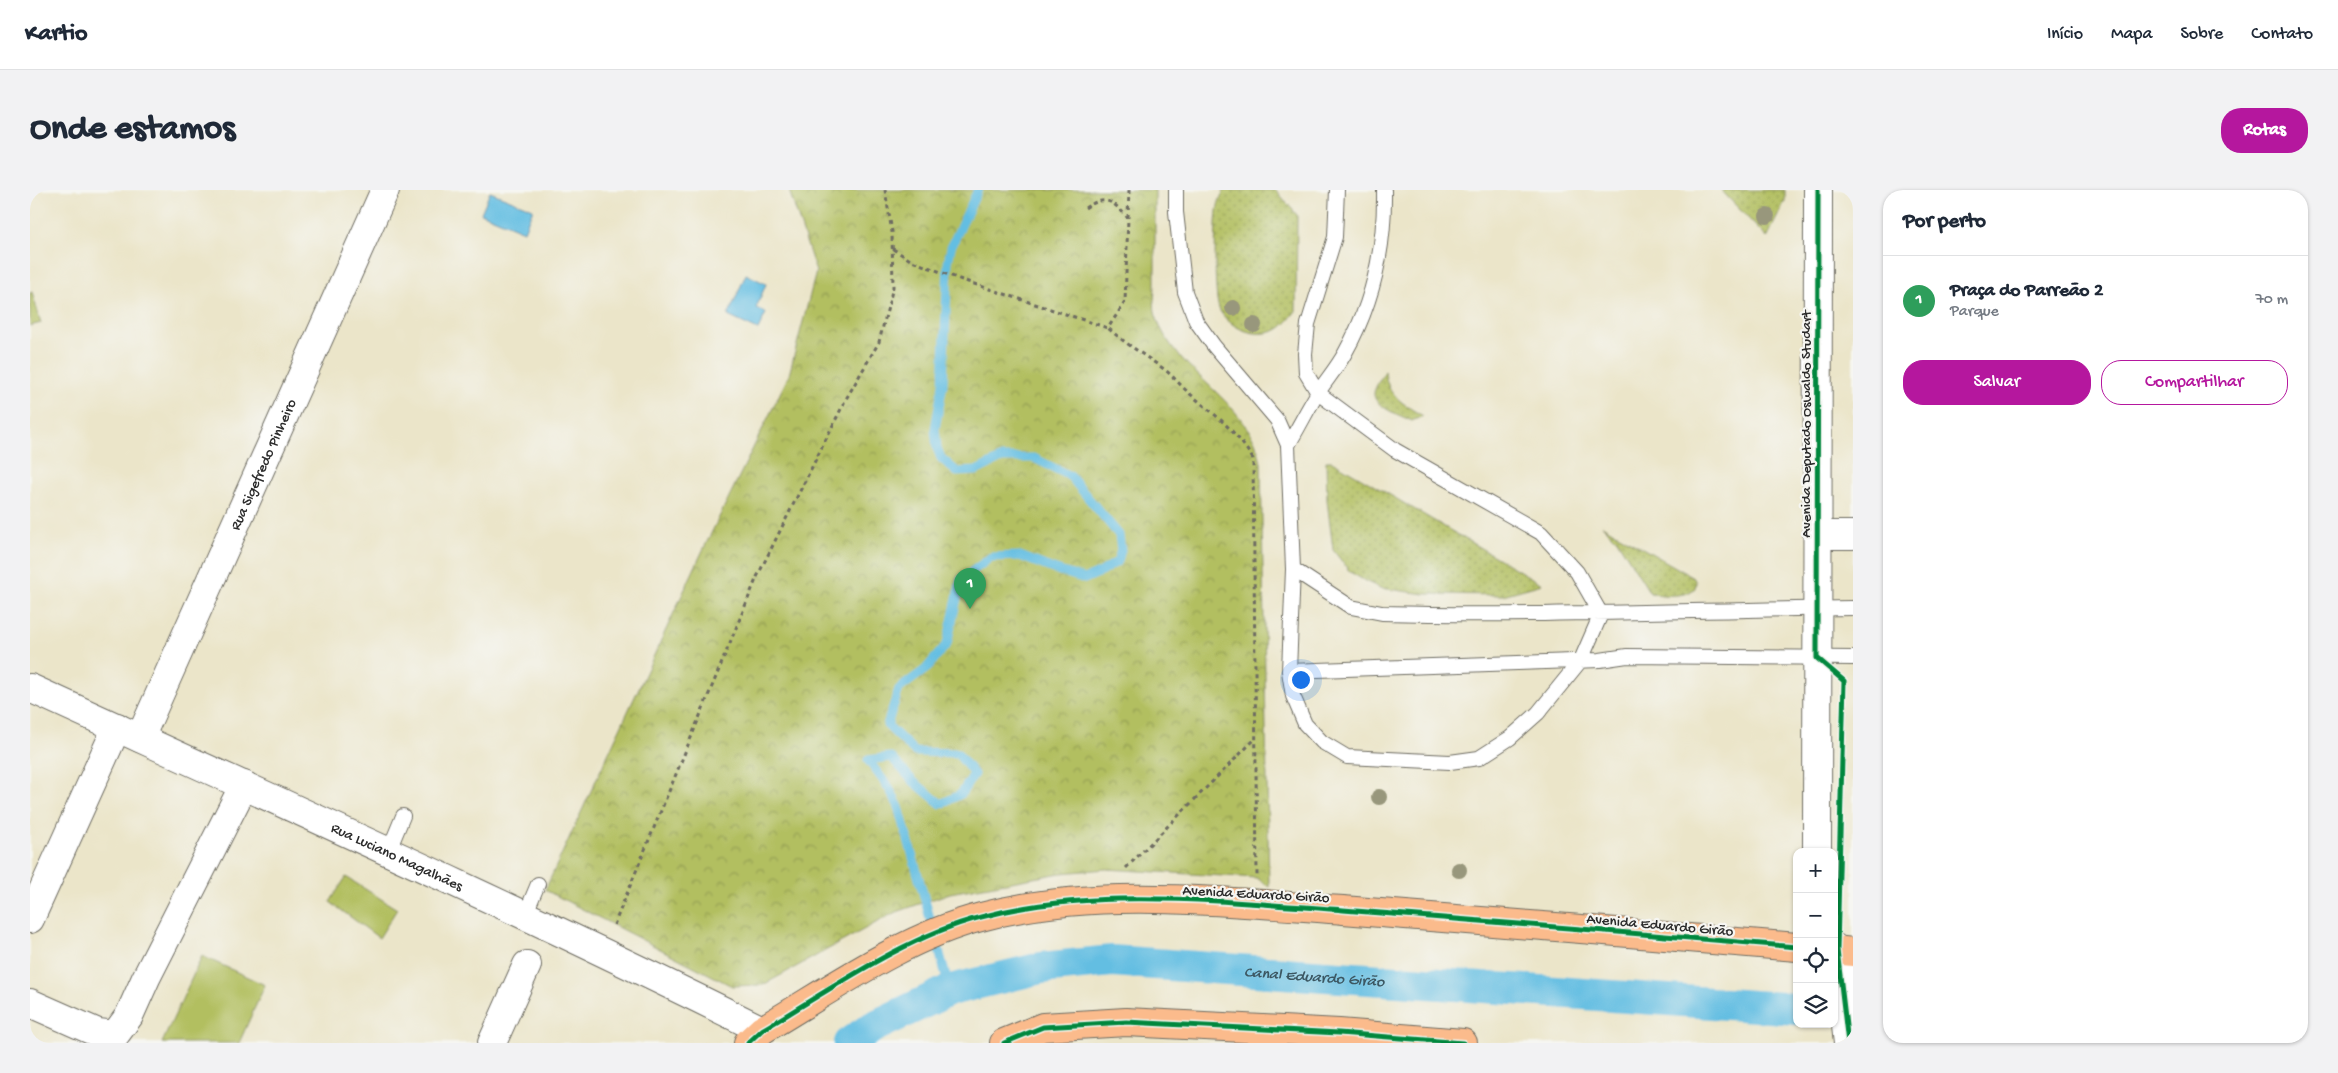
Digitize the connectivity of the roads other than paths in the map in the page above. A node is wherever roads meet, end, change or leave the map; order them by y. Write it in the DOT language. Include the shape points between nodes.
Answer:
graph roads {
  1 [pos="385,190"];
  2 [pos="1176,190"];
  3 [pos="1337,190"];
  4 [pos="1384,190"];
  5 [pos="1818,190"];
  6 [pos="1318,393"];
  7 [pos="1288,445"];
  8 [pos="1818,535"];
  9 [pos="1853,535"];
  10 [pos="1293,569"];
  11 [pos="1817,608"];
  12 [pos="1853,608"];
  13 [pos="1601,614"];
  14 [pos="1817,658"];
  15 [pos="1853,658"];
  16 [pos="1581,660"];
  17 [pos="1289,671"];
  18 [pos="30,688"];
  19 [pos="129,733"];
  20 [pos="244,786"];
  21 [pos="403,816"];
  22 [pos="1816,848"];
  23 [pos="389,850"];
  24 [pos="538,884"];
  25 [pos="525,915"];
  26 [pos="30,919"];
  27 [pos="1793,947"];
  28 [pos="1842,947"];
  29 [pos="527,965"];
  30 [pos="30,1003"];
  31 [pos="755,1036"];
  32 [pos="1339,1038"];
  33 [pos="492,1043"];
  34 [pos="1004,1043"];
  35 [pos="1462,1043"];
  36 [pos="1848,1043"];
  1 -- 19 [label="street, Rua Sigefredo Pinheiro"];
  2 -- 7 [label="lane" via="1185,292 1196,321 1278,420"];
  3 -- 6 [label="lane" via="1334,237 1307,331 1306,373"];
  4 -- 6 [label="lane" via="1384,220 1377,269 1345,353"];
  5 -- 8 [label="street, Avenida Deputado Oswaldo Studart"];
  6 -- 7 [label="lane"];
  6 -- 13 [label="lane" via="1395,450 1541,533 1577,572"];
  7 -- 10 [label="lane"];
  8 -- 9 [label="street"];
  8 -- 11 [label="street, Avenida Deputado Oswaldo Studart"];
  10 -- 13 [label="lane" via="1351,607 1382,613"];
  10 -- 17 [label="lane"];
  11 -- 12 [label="lane"];
  11 -- 13 [label="lane"];
  11 -- 14 [label="street, Avenida Deputado Oswaldo Studart"];
  13 -- 16 [label="lane"];
  14 -- 15 [label="lane"];
  14 -- 16 [label="lane" via="1628,656"];
  14 -- 22 [label="street, Avenida Deputado Oswaldo Studart"];
  16 -- 17 [label="lane"];
  16 -- 17 [label="lane" via="1538,712 1510,738 1479,758 1450,762 1348,757 1322,742 1305,724 1293,696"];
  18 -- 19 [label="street, Rua Luciano Magalhães"];
  19 -- 20 [label="street, Rua Luciano Magalhães"];
  19 -- 26 [label="street, Rua Sigefredo Pinheiro"];
  20 -- 23 [label="street, Rua Luciano Magalhães"];
  20 -- 30 [label="street" via="129,1016 115,1035 98,1033"];
  21 -- 23 [label="lane"];
  23 -- 25 [label="street, Rua Luciano Magalhães"];
  24 -- 25 [label="lane"];
  25 -- 31 [label="street, Rua Luciano Magalhães" via="604,951"];
  27 -- 31 [label="main road, Avenida Eduardo Girão" via="1258,904 1131,899 1058,902 980,917 922,939 867,968"];
  28 -- 36 [label="street" via="1840,981"];
  29 -- 33 [label="street"];
  32 -- 34 [label="main road" via="1126,1022 1043,1028"];
  32 -- 35 [label="main road"];
}
